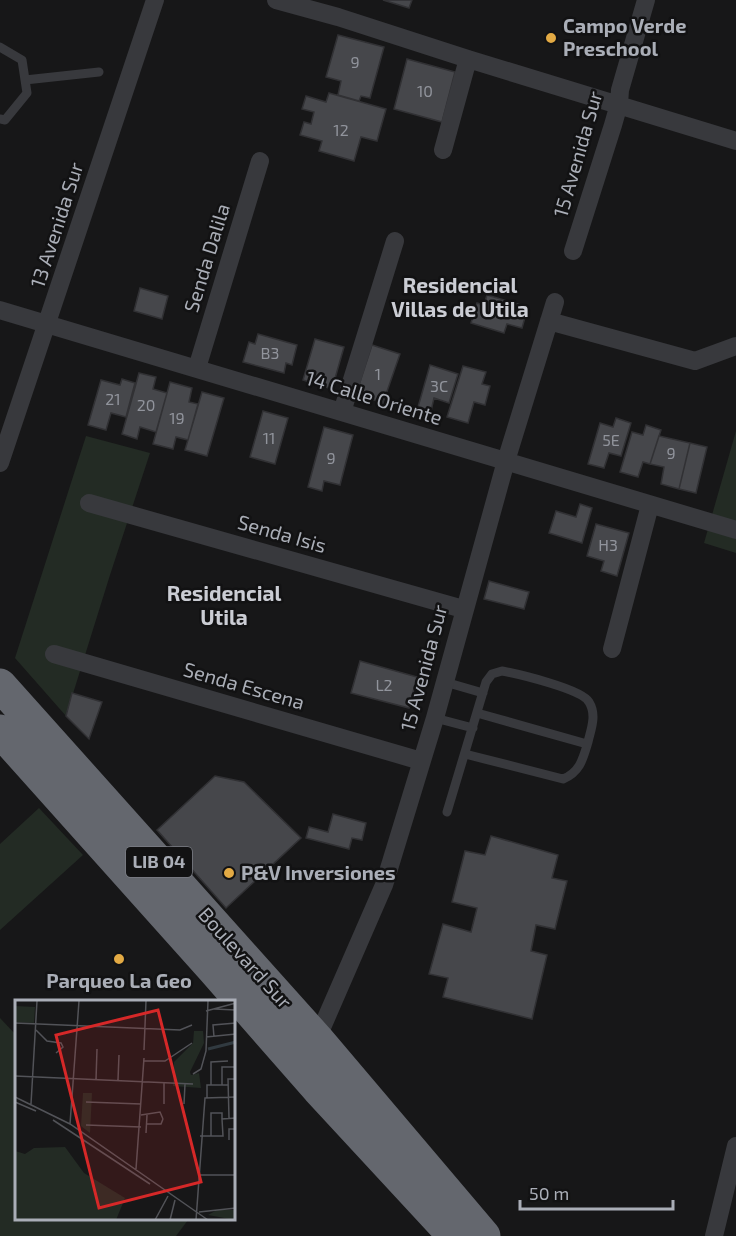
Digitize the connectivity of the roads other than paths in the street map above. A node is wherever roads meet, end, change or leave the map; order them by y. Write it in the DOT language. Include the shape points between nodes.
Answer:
graph roads {
  1 [pos="155,0"];
  2 [pos="276,0"];
  3 [pos="646,0"];
  4 [pos="0,48"];
  5 [pos="468,59"];
  6 [pos="99,72"];
  7 [pos="25,80"];
  8 [pos="619,104"];
  9 [pos="0,120"];
  10 [pos="736,141"];
  11 [pos="443,150"];
  12 [pos="260,161"];
  13 [pos="394,241"];
  14 [pos="573,251"];
  15 [pos="555,302"];
  16 [pos="0,310"];
  17 [pos="549,321"];
  18 [pos="48,324"];
  19 [pos="736,346"];
  20 [pos="196,368"];
  21 [pos="342,412"];
  22 [pos="506,461"];
  23 [pos="0,463"];
  24 [pos="89,503"];
  25 [pos="650,504"];
  26 [pos="736,530"];
  27 [pos="464,609"];
  28 [pos="612,649"];
  29 [pos="54,654"];
  30 [pos="445,681"];
  31 [pos="0,685"];
  32 [pos="483,693"];
  33 [pos="477,713"];
  34 [pos="435,718"];
  35 [pos="473,728"];
  36 [pos="0,731"];
  37 [pos="587,744"];
  38 [pos="465,754"];
  39 [pos="421,761"];
  40 [pos="447,812"];
  41 [pos="317,1039"];
  42 [pos="736,1146"];
  43 [pos="731,1187"];
  44 [pos="454,1236"];
  45 [pos="484,1236"];
  46 [pos="714,1236"];
  1 -- 18 [label="street, 13 Avenida Sur"];
  2 -- 5 [label="street"];
  3 -- 8 [label="street, 15 Avenida Sur"];
  4 -- 7 [label="lane" via="22,60"];
  5 -- 8 [label="street"];
  5 -- 11 [label="street"];
  6 -- 7 [label="lane"];
  7 -- 9 [label="lane" via="27,93 5,120"];
  8 -- 10 [label="street"];
  8 -- 14 [label="street, 15 Avenida Sur"];
  12 -- 20 [label="street, Senda Dalila"];
  13 -- 21 [label="street"];
  15 -- 17 [label="street, 15 Avenida Sur"];
  16 -- 18 [label="street, 14 Calle Oriente"];
  17 -- 19 [label="street" via="695,361"];
  17 -- 22 [label="street, 15 Avenida Sur"];
  18 -- 20 [label="street, 14 Calle Oriente"];
  18 -- 23 [label="street, 13 Avenida Sur"];
  20 -- 21 [label="street, 14 Calle Oriente"];
  21 -- 22 [label="street, 14 Calle Oriente"];
  22 -- 25 [label="street, 14 Calle Oriente"];
  22 -- 27 [label="street, 15 Avenida Sur"];
  24 -- 27 [label="street, Senda Isis"];
  25 -- 26 [label="street, 14 Calle Oriente"];
  25 -- 28 [label="street"];
  27 -- 30 [label="street, 15 Avenida Sur"];
  29 -- 39 [label="street, Senda Escena"];
  30 -- 32 [label="lane"];
  30 -- 34 [label="street, 15 Avenida Sur"];
  31 -- 41 [label="highway, Boulevard Sur / LIB 04"];
  32 -- 33 [label="lane"];
  32 -- 37 [label="lane" via="492,674 502,671 576,692 588,699 592,708"];
  33 -- 35 [label="lane"];
  33 -- 37 [label="lane"];
  34 -- 35 [label="lane"];
  34 -- 39 [label="street, 15 Avenida Sur"];
  35 -- 38 [label="lane"];
  36 -- 44 [label="highway, Boulevard Sur / LIB 04"];
  37 -- 38 [label="lane" via="574,775 563,780"];
  38 -- 40 [label="lane"];
  39 -- 41 [label="street, 15 Avenida Sur" via="384,885"];
  41 -- 45 [label="highway, Boulevard Sur / LIB 04"];
  42 -- 43 [label="street"];
  43 -- 46 [label="street"];
}
